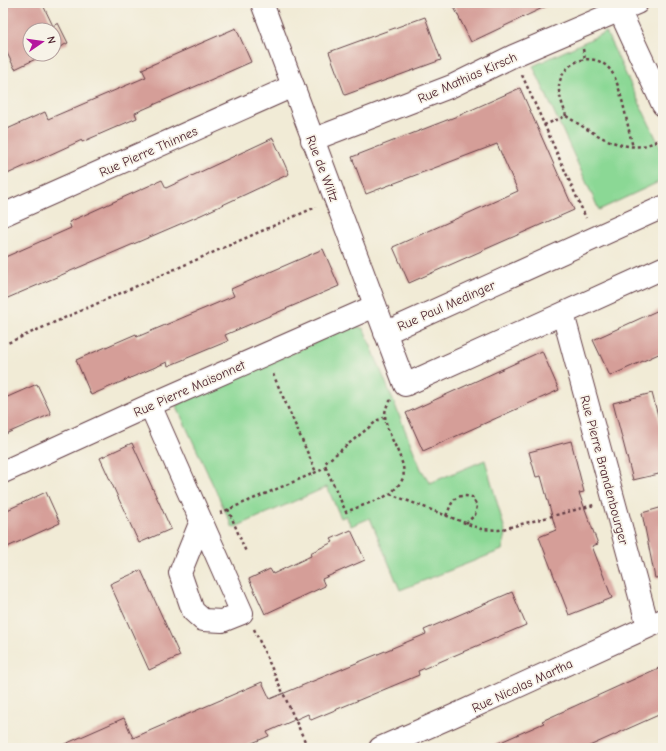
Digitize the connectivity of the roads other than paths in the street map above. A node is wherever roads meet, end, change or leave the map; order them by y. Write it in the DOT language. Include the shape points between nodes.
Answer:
graph roads {
  1 [pos="262,3"];
  2 [pos="624,6"];
  3 [pos="293,86"];
  4 [pos="663,105"];
  5 [pos="312,140"];
  6 [pos="663,207"];
  7 [pos="3,215"];
  8 [pos="663,268"];
  9 [pos="375,306"];
  10 [pos="563,314"];
  11 [pos="385,333"];
  12 [pos="150,405"];
  13 [pos="3,472"];
  14 [pos="201,521"];
  15 [pos="655,623"];
  16 [pos="380,748"];
  1 -- 3 [label="street, Rue de Wiltz"];
  2 -- 4 [label="street"];
  2 -- 5 [label="street, Rue Mathias Kirsch" via="452,86"];
  3 -- 5 [label="street, Rue de Wiltz"];
  3 -- 7 [label="street, Rue Pierre Thinnes"];
  5 -- 9 [label="street, Rue de Wiltz"];
  6 -- 11 [label="street, Rue Paul Medinger"];
  8 -- 10 [label="street"];
  9 -- 11 [label="street, Rue de Wiltz"];
  9 -- 12 [label="street, Rue Pierre Maisonnet"];
  10 -- 11 [label="street, Rue Paul Medinger" via="405,385"];
  10 -- 15 [label="street, Rue Pierre Brandenbourger" via="614,500"];
  12 -- 13 [label="street, Rue Pierre Maisonnet"];
  12 -- 14 [label="street"];
  14 -- 14 [label="street" via="242,613 222,621 203,620 193,611 180,573"];
  15 -- 16 [label="street, Rue Nicolas Martha"];
}
